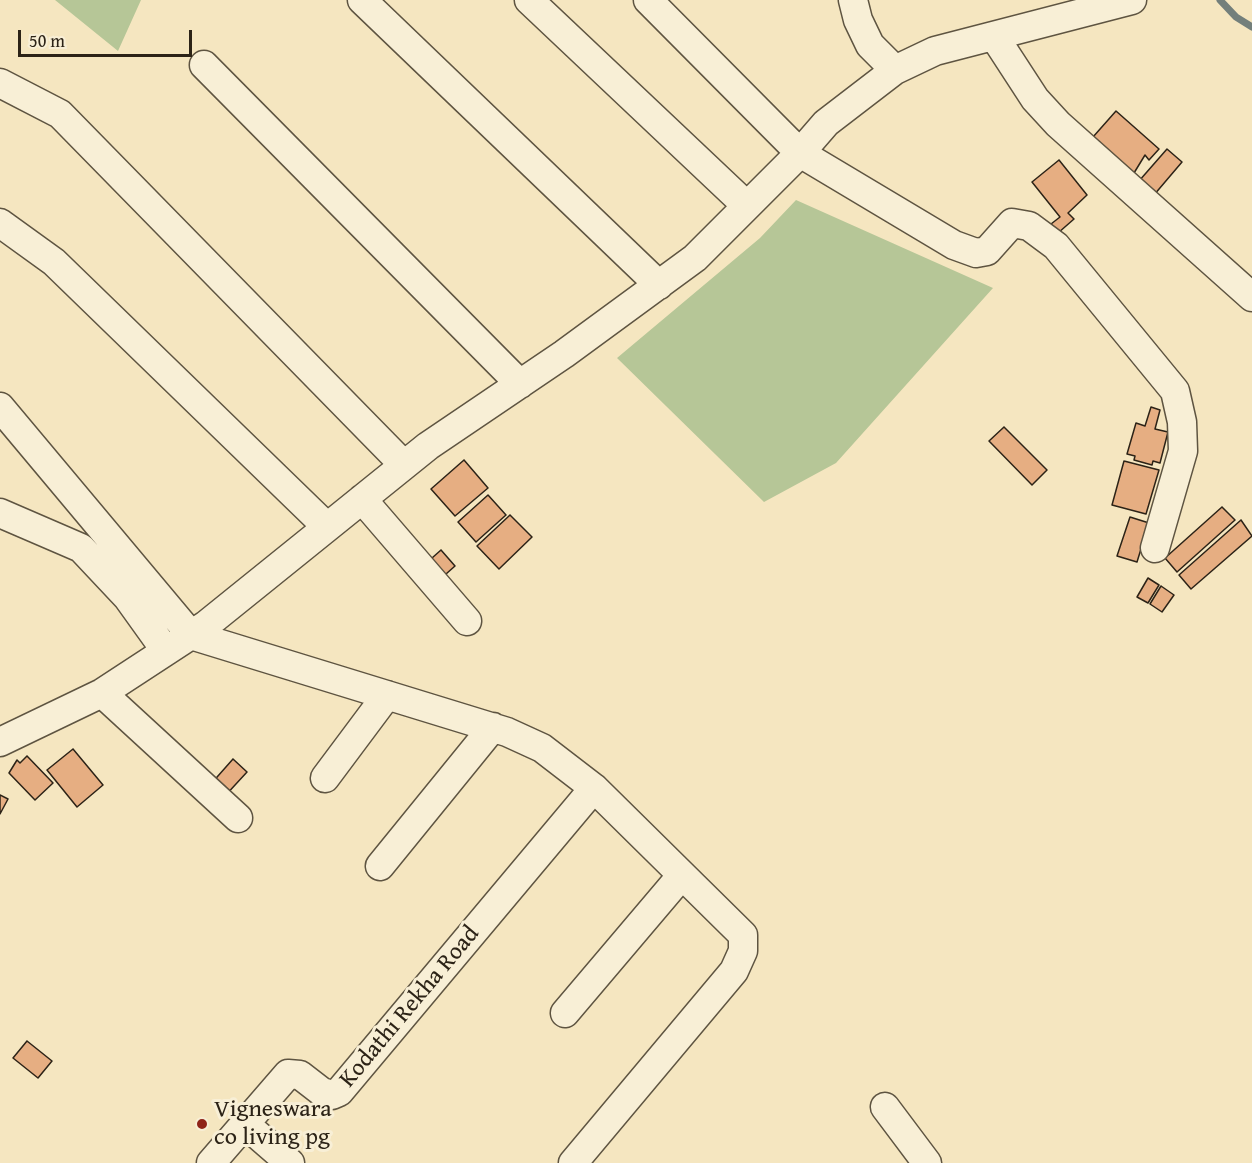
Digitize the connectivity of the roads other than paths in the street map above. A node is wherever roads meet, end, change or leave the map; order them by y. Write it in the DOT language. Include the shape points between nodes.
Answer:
graph roads {
  1 [pos="362,0"];
  2 [pos="529,0"];
  3 [pos="648,0"];
  4 [pos="854,0"];
  5 [pos="1132,0"];
  6 [pos="994,36"];
  7 [pos="204,65"];
  8 [pos="895,70"];
  9 [pos="0,83"];
  10 [pos="800,153"];
  11 [pos="747,206"];
  12 [pos="0,222"];
  13 [pos="659,285"];
  14 [pos="1252,297"];
  15 [pos="520,384"];
  16 [pos="0,407"];
  17 [pos="404,465"];
  18 [pos="362,499"];
  19 [pos="0,513"];
  20 [pos="327,527"];
  21 [pos="1155,548"];
  22 [pos="467,621"];
  23 [pos="191,635"];
  24 [pos="166,651"];
  25 [pos="102,693"];
  26 [pos="387,695"];
  27 [pos="493,728"];
  28 [pos="0,742"];
  29 [pos="325,778"];
  30 [pos="594,788"];
  31 [pos="238,818"];
  32 [pos="380,866"];
  33 [pos="682,875"];
  34 [pos="565,1013"];
  35 [pos="885,1107"];
  36 [pos="245,1124"];
  37 [pos="211,1163"];
  38 [pos="290,1163"];
  39 [pos="573,1163"];
  40 [pos="927,1163"];
  1 -- 13 [label="street"];
  2 -- 11 [label="street"];
  3 -- 10 [label="street"];
  4 -- 8 [label="street" via="870,45"];
  5 -- 6 [label="street"];
  6 -- 8 [label="street" via="935,51"];
  6 -- 14 [label="street" via="1035,99 1058,124"];
  7 -- 15 [label="street"];
  8 -- 10 [label="street" via="826,123"];
  9 -- 17 [label="street" via="60,114"];
  10 -- 11 [label="street"];
  10 -- 21 [label="street" via="954,245 976,254 987,251 1012,223 1029,226 1056,246 1175,390 1183,451"];
  11 -- 13 [label="street" via="695,258"];
  12 -- 20 [label="street" via="54,262"];
  13 -- 15 [label="street"];
  15 -- 17 [label="street"];
  16 -- 23 [label="street"];
  17 -- 18 [label="street"];
  18 -- 20 [label="street"];
  18 -- 22 [label="street"];
  19 -- 24 [label="street" via="81,548 128,598"];
  20 -- 23 [label="street"];
  23 -- 24 [label="street"];
  23 -- 26 [label="street"];
  24 -- 25 [label="street"];
  25 -- 28 [label="street"];
  25 -- 31 [label="street"];
  26 -- 27 [label="street"];
  26 -- 29 [label="street"];
  27 -- 30 [label="street" via="542,748"];
  27 -- 32 [label="street"];
  30 -- 33 [label="street"];
  30 -- 36 [label="street, Kodathi Rekha Road" via="339,1092 322,1092 300,1075 288,1074"];
  33 -- 34 [label="street"];
  33 -- 39 [label="street" via="743,935 743,951 734,971"];
  35 -- 40 [label="street"];
  36 -- 37 [label="street, Kodathi Rekha Road"];
  36 -- 38 [label="street"];
}
